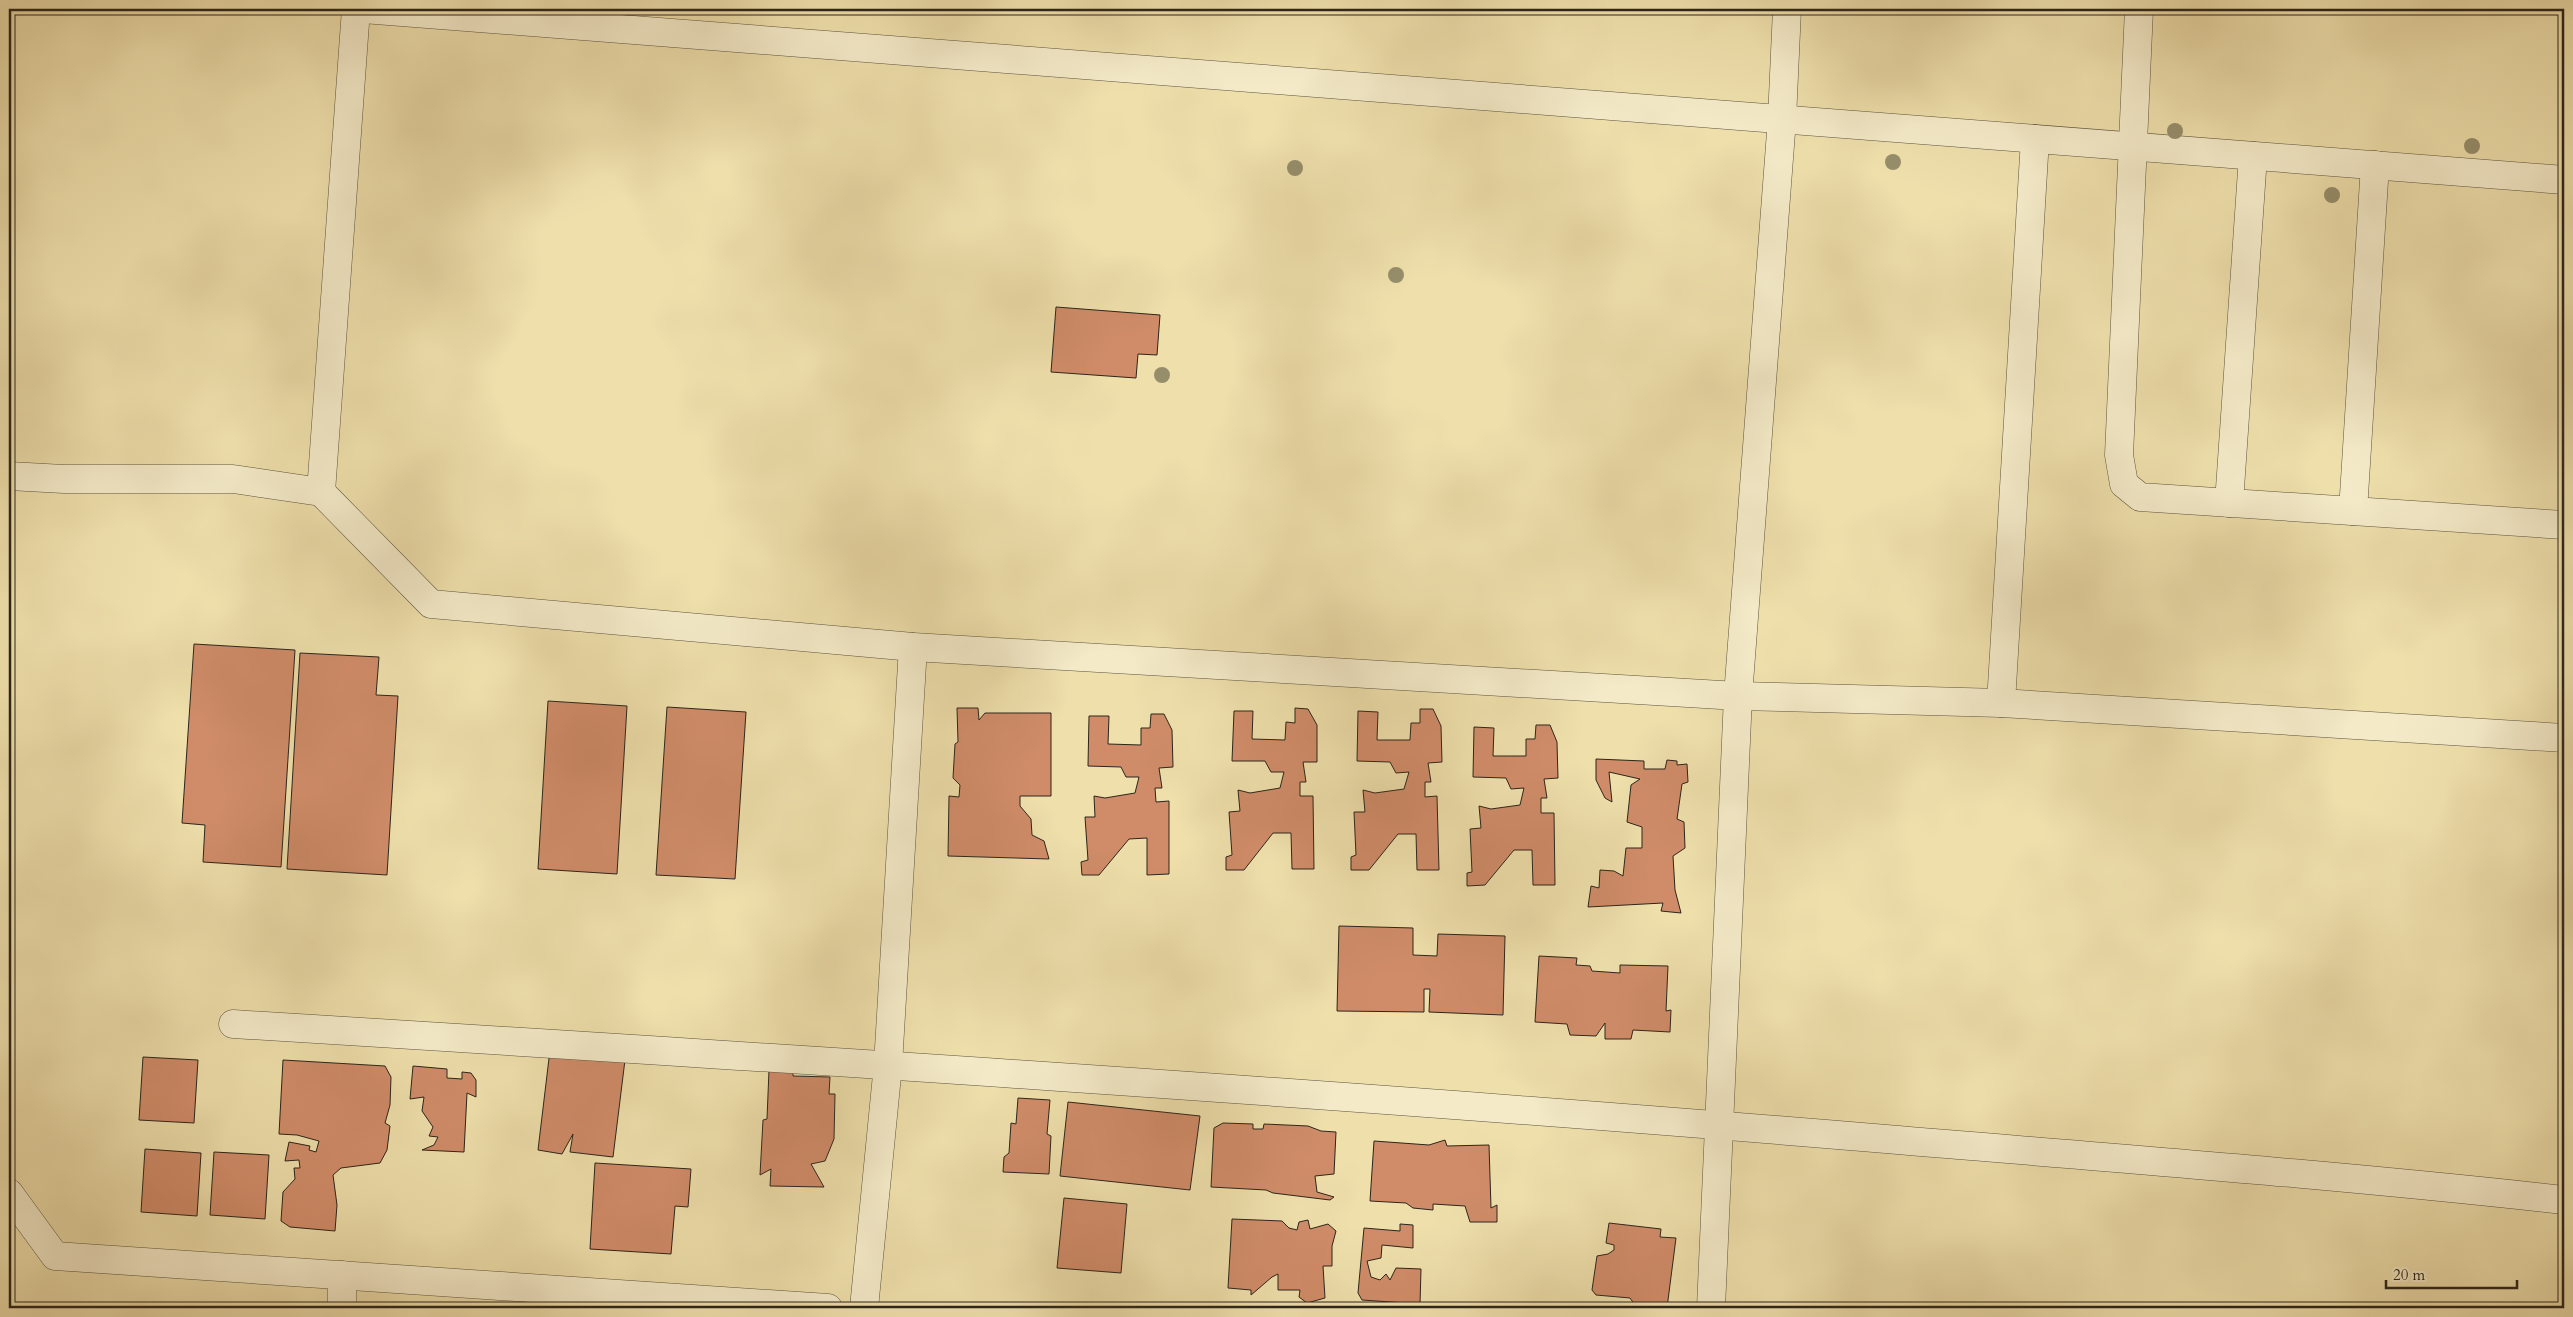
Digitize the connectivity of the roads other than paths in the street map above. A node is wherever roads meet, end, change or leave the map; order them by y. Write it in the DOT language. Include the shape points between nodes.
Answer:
graph roads {
  1 [pos="356,9"];
  2 [pos="363,9"];
  3 [pos="1787,9"];
  4 [pos="2139,9"];
  5 [pos="1782,119"];
  6 [pos="2035,139"];
  7 [pos="2131,146"];
  8 [pos="2253,156"];
  9 [pos="2375,165"];
  10 [pos="2564,180"];
  11 [pos="9,476"];
  12 [pos="321,492"];
  13 [pos="2229,503"];
  14 [pos="2354,511"];
  15 [pos="2564,525"];
  16 [pos="913,647"];
  17 [pos="1738,696"];
  18 [pos="2001,703"];
  19 [pos="2564,738"];
  20 [pos="233,1024"];
  21 [pos="888,1065"];
  22 [pos="1718,1125"];
  23 [pos="9,1193"];
  24 [pos="2564,1200"];
  25 [pos="342,1275"];
  26 [pos="600,1300"];
  27 [pos="342,1308"];
  28 [pos="828,1308"];
  29 [pos="864,1308"];
  30 [pos="1711,1308"];
  1 -- 12 [label="street"];
  2 -- 5 [label="street"];
  3 -- 5 [label="street"];
  4 -- 7 [label="street"];
  5 -- 6 [label="street"];
  5 -- 17 [label="street"];
  6 -- 7 [label="street"];
  6 -- 18 [label="street"];
  7 -- 8 [label="street"];
  7 -- 13 [label="street" via="2119,455 2124,484 2140,497"];
  8 -- 9 [label="street"];
  8 -- 13 [label="street"];
  9 -- 10 [label="street"];
  9 -- 14 [label="street"];
  11 -- 12 [label="street" via="233,479"];
  12 -- 16 [label="street" via="431,604"];
  13 -- 14 [label="street"];
  14 -- 15 [label="street"];
  16 -- 17 [label="street"];
  16 -- 21 [label="street"];
  17 -- 18 [label="street"];
  17 -- 22 [label="street"];
  18 -- 19 [label="street"];
  20 -- 21 [label="street"];
  21 -- 22 [label="street"];
  21 -- 29 [label="street"];
  22 -- 24 [label="street" via="2407,1182"];
  22 -- 30 [label="street"];
  23 -- 25 [label="street" via="55,1256"];
  25 -- 26 [label="street"];
  25 -- 27 [label="street"];
  26 -- 28 [label="street"];
}
